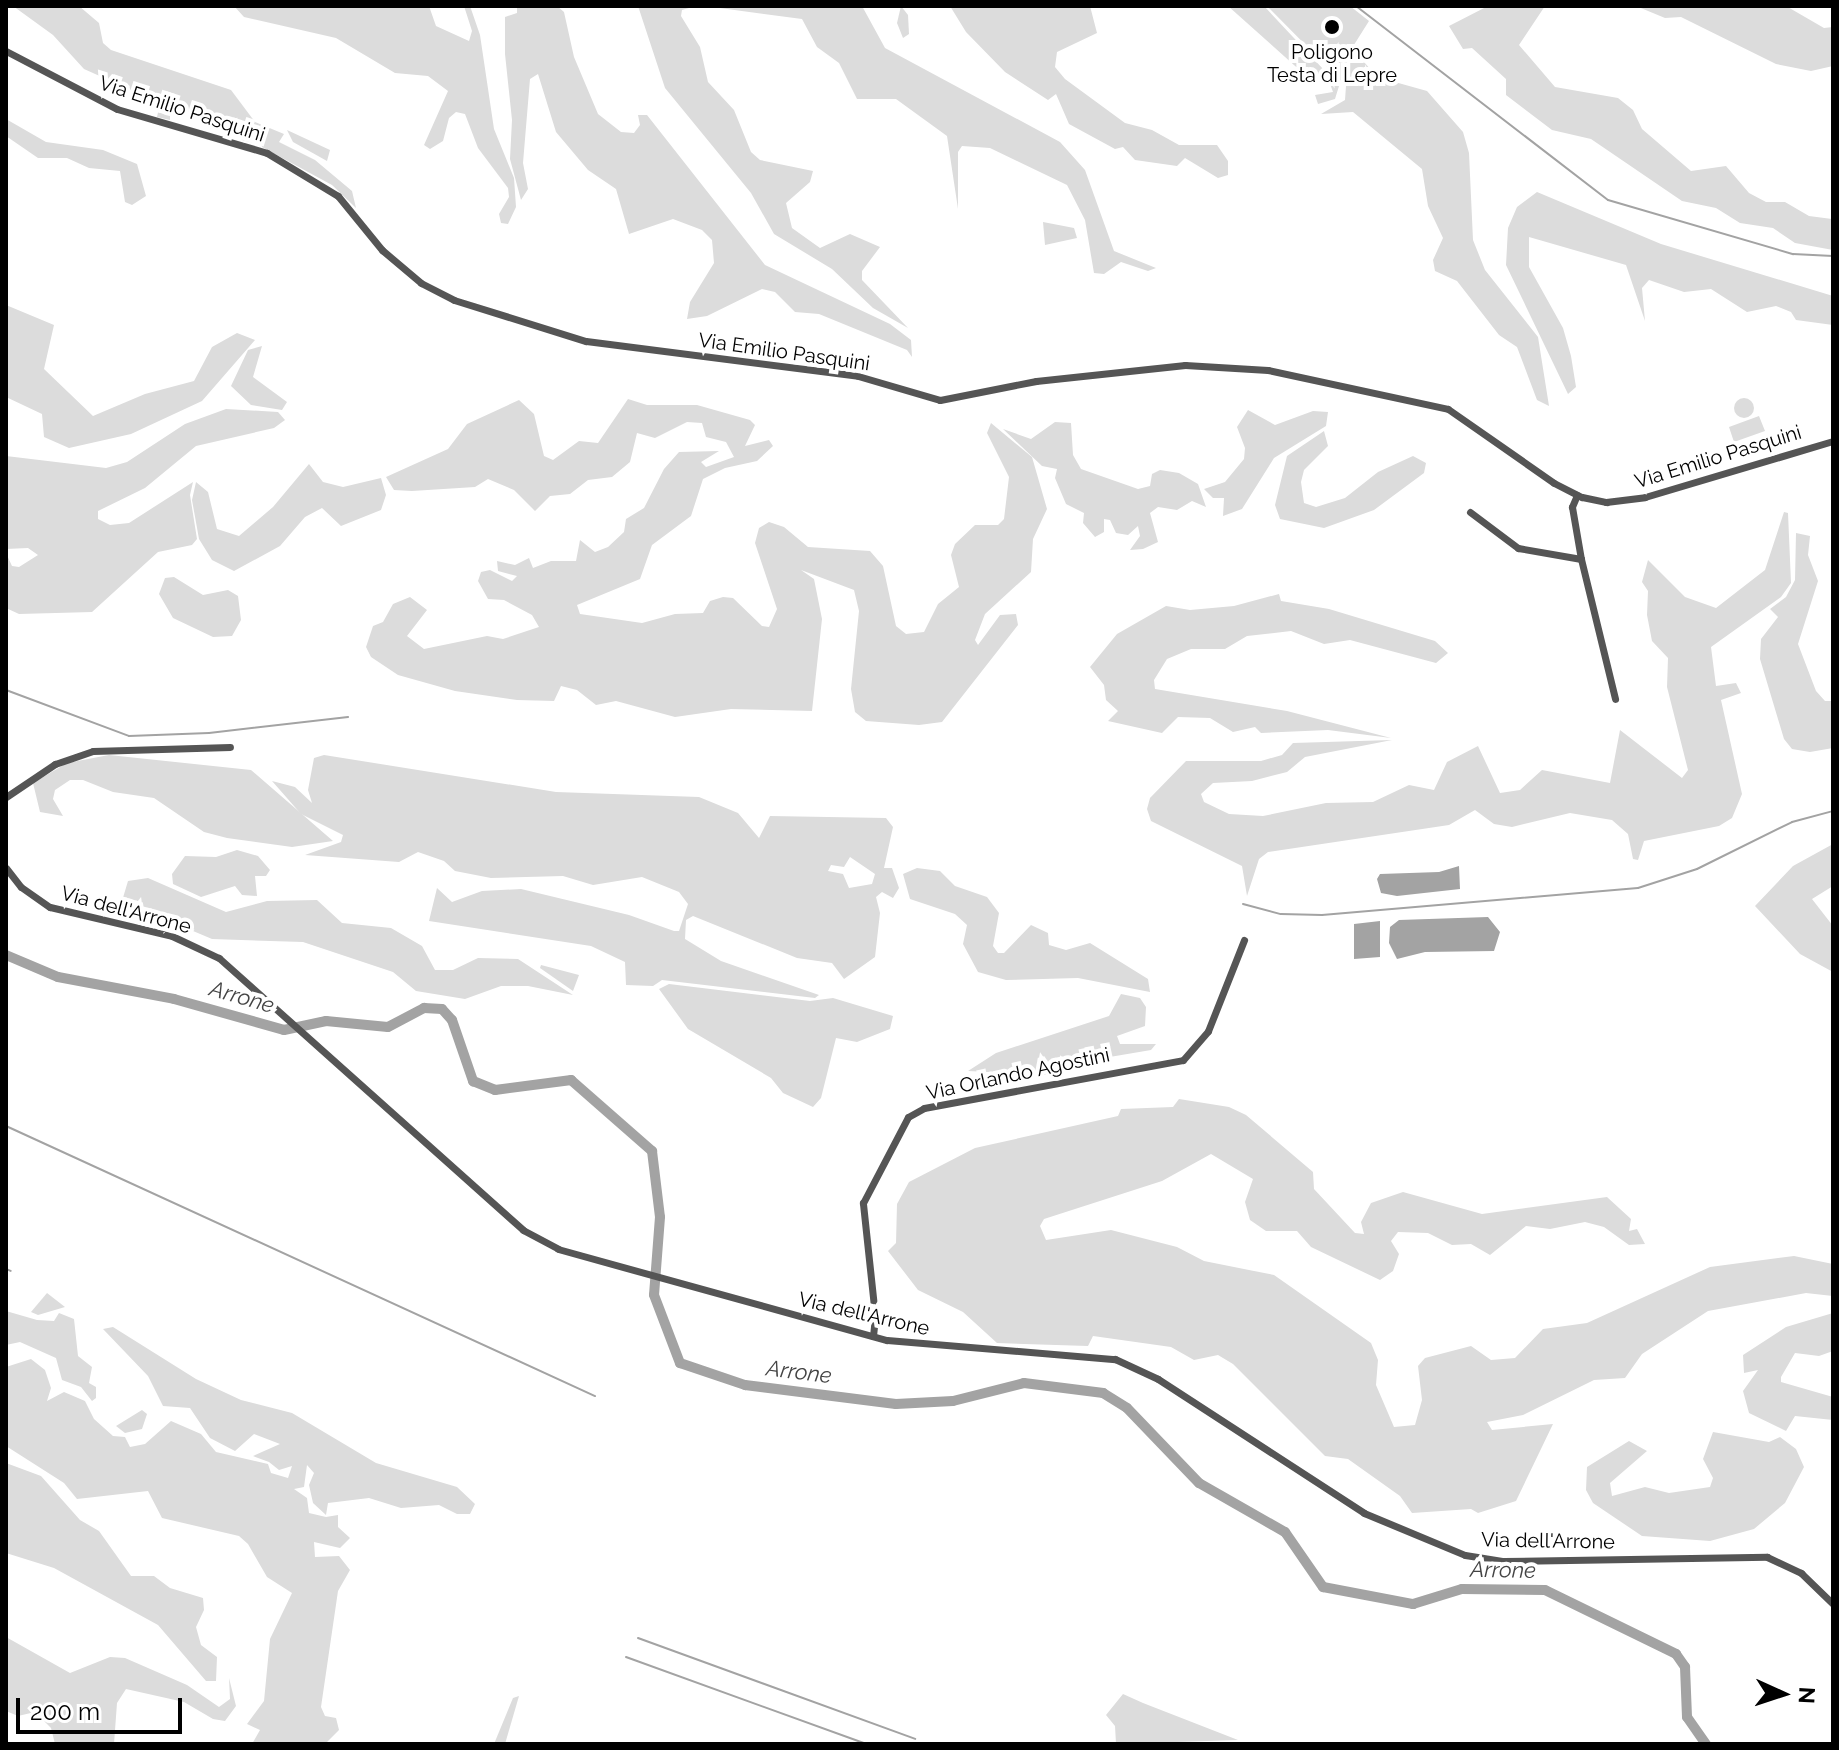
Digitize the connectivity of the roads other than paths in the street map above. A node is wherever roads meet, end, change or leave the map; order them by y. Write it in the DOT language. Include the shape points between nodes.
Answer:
graph roads {
  1 [pos="6,51"];
  2 [pos="1833,441"];
  3 [pos="1577,495"];
  4 [pos="1470,512"];
  5 [pos="1581,559"];
  6 [pos="1615,699"];
  7 [pos="230,747"];
  8 [pos="6,797"];
  9 [pos="6,868"];
  10 [pos="1244,940"];
  11 [pos="873,1336"];
  12 [pos="1833,1604"];
  1 -- 3 [label="street, Via Emilio Pasquini" via="117,109 267,153 338,196 382,250 421,283 454,300 569,337 853,375 940,400 1036,381 1185,365 1268,370 1448,409"];
  2 -- 3 [label="street, Via Emilio Pasquini" via="1632,500"];
  3 -- 5 [label="street" via="1572,507"];
  4 -- 5 [label="street" via="1518,548"];
  5 -- 6 [label="street"];
  7 -- 8 [label="street" via="93,751 55,764"];
  9 -- 11 [label="street, Via dell'Arrone" via="21,887 50,907 172,936 209,952 523,1230 558,1249"];
  10 -- 11 [label="street, Via Orlando Agostini" via="1208,1031 1183,1060 924,1108 908,1117 863,1203 876,1320"];
  11 -- 12 [label="street, Via dell'Arrone" via="940,1348 1075,1352 1122,1361 1364,1513 1465,1555 1500,1561 1767,1557 1801,1573"];
}
